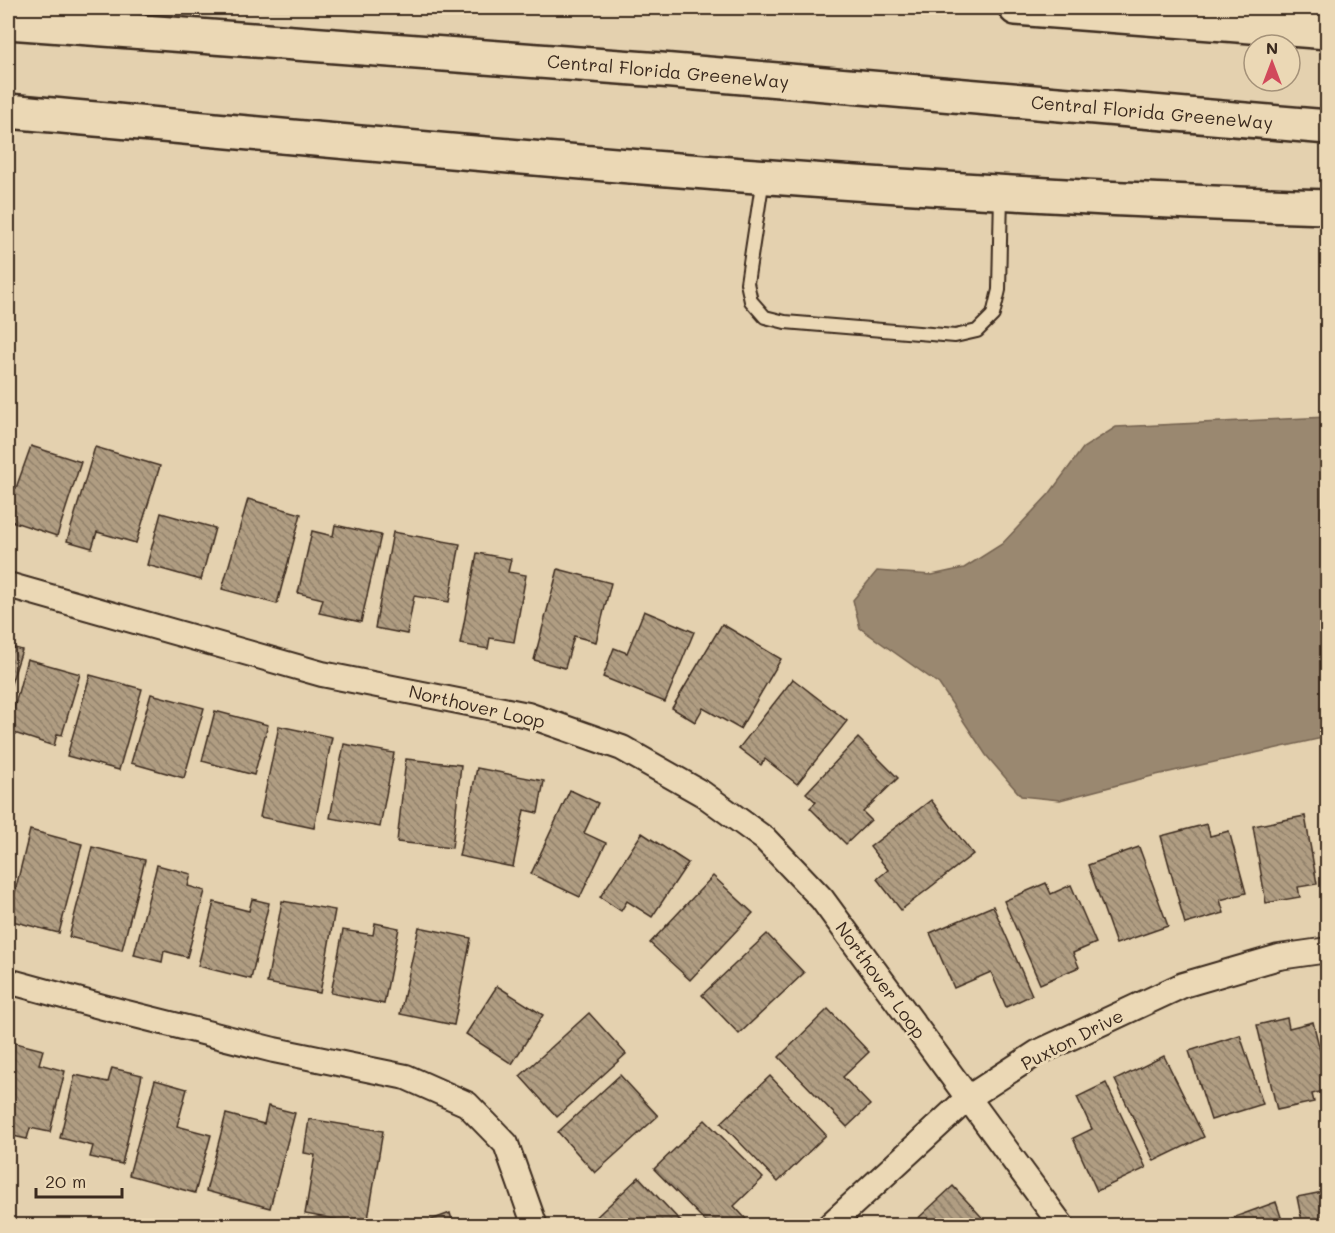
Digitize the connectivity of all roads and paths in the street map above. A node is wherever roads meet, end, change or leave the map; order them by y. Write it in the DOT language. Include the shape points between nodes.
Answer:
graph roads {
  1 [pos="1016,8"];
  2 [pos="8,22"];
  3 [pos="1328,32"];
  4 [pos="8,111"];
  5 [pos="1328,127"];
  6 [pos="763,177"];
  7 [pos="1001,192"];
  8 [pos="1328,207"];
  9 [pos="8,585"];
  10 [pos="1328,950"];
  11 [pos="8,981"];
  12 [pos="968,1098"];
  13 [pos="535,1226"];
  14 [pos="829,1226"];
  15 [pos="1062,1226"];
  1 -- 3 [label="highway"];
  2 -- 5 [label="highway, Central Florida GreeneWay" via="661,70"];
  4 -- 6 [label="highway"];
  6 -- 7 [label="highway"];
  6 -- 7 [label="lane" via="747,283 751,301 765,318 955,336 977,331 993,315 999,290"];
  7 -- 8 [label="highway"];
  9 -- 12 [label="street, Northover Loop" via="322,674 528,714 622,748 703,794 765,839 822,899"];
  10 -- 12 [label="street, Puxton Drive" via="1278,957 1183,985 1037,1053"];
  11 -- 13 [label="street" via="274,1050 406,1077 467,1104 506,1144"];
  12 -- 14 [label="street, Puxton Drive"];
  12 -- 15 [label="street, Northover Loop"];
}
